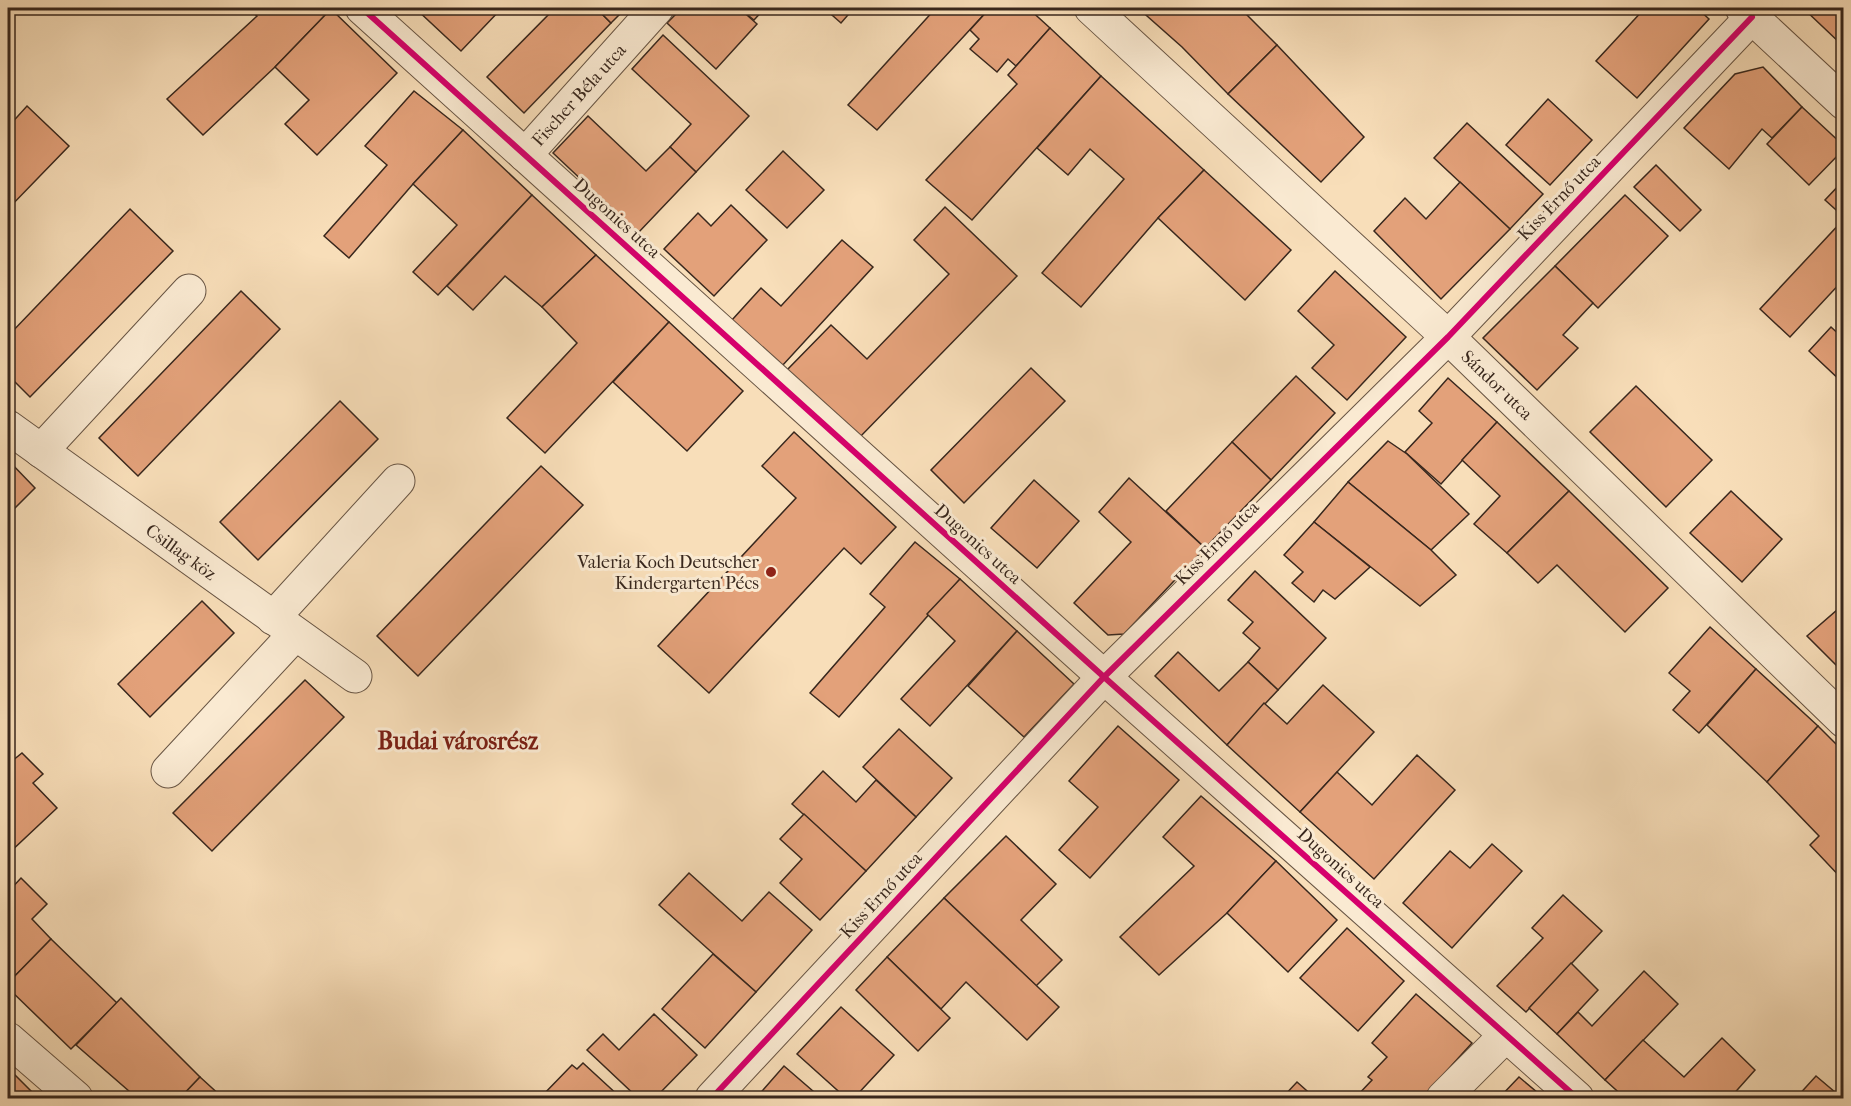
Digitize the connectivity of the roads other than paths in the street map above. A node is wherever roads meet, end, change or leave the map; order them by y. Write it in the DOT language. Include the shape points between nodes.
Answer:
graph roads {
  1 [pos="362,8"];
  2 [pos="657,8"];
  3 [pos="1091,8"];
  4 [pos="1747,12"];
  5 [pos="1844,103"];
  6 [pos="525,155"];
  7 [pos="189,291"];
  8 [pos="1448,337"];
  9 [pos="8,427"];
  10 [pos="41,451"];
  11 [pos="398,481"];
  12 [pos="284,626"];
  13 [pos="355,676"];
  14 [pos="1104,677"];
  15 [pos="1844,721"];
  16 [pos="168,771"];
  17 [pos="1506,1035"];
  18 [pos="8,1039"];
  19 [pos="76,1098"];
  20 [pos="712,1098"];
  21 [pos="1443,1098"];
  22 [pos="1577,1098"];
  1 -- 6 [label="street, Dugonics utca"];
  2 -- 6 [label="street, Fischer Béla utca"];
  3 -- 8 [label="street, Sándor utca"];
  4 -- 5 [label="street"];
  4 -- 8 [label="street, Kiss Ernő utca"];
  6 -- 14 [label="street, Dugonics utca"];
  7 -- 10 [label="street"];
  8 -- 14 [label="street, Kiss Ernő utca"];
  8 -- 15 [label="street, Sándor utca"];
  9 -- 10 [label="street, Csillag köz"];
  10 -- 12 [label="street, Csillag köz"];
  11 -- 12 [label="street"];
  12 -- 13 [label="street, Csillag köz"];
  12 -- 16 [label="street"];
  14 -- 17 [label="street, Dugonics utca"];
  14 -- 20 [label="street, Kiss Ernő utca"];
  17 -- 21 [label="street"];
  17 -- 22 [label="street, Dugonics utca"];
  18 -- 19 [label="street"];
}
